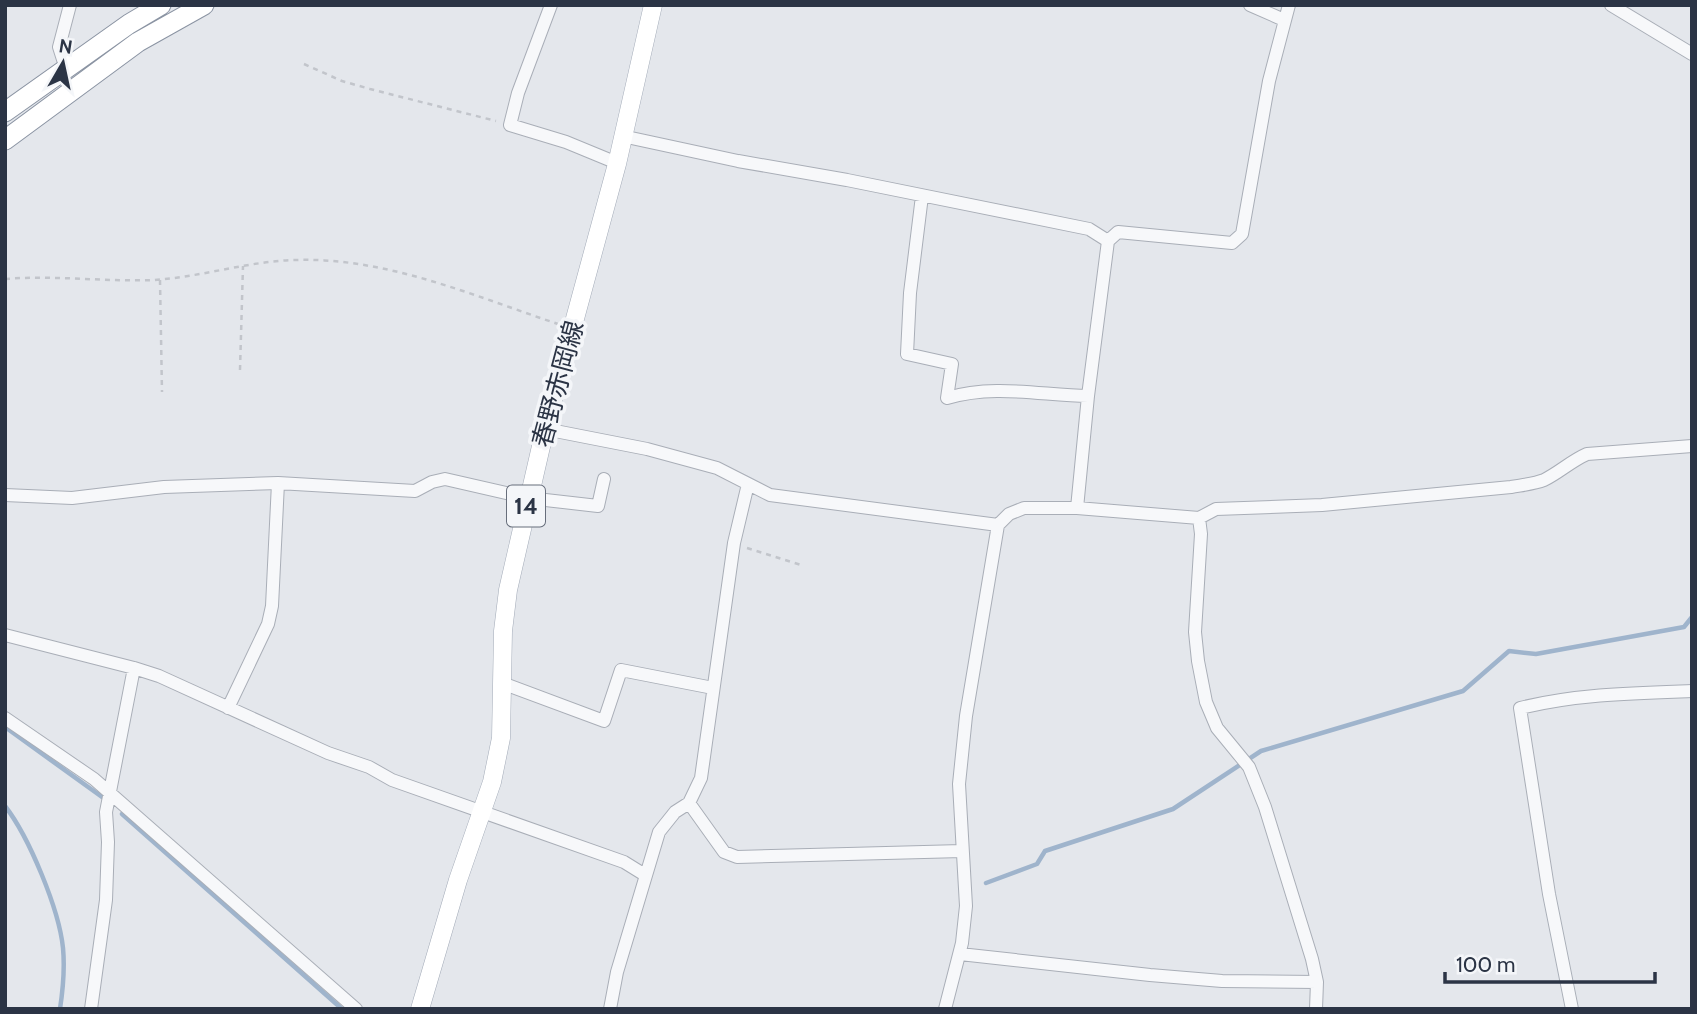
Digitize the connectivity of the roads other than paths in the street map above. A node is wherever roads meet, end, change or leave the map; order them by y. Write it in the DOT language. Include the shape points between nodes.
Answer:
graph roads {
  1 [pos="70,5"];
  2 [pos="161,5"];
  3 [pos="204,5"];
  4 [pos="551,5"];
  5 [pos="653,5"];
  6 [pos="1250,5"];
  7 [pos="1289,5"];
  8 [pos="1611,5"];
  9 [pos="1284,20"];
  10 [pos="1692,54"];
  11 [pos="66,69"];
  12 [pos="5,112"];
  13 [pos="622,136"];
  14 [pos="5,140"];
  15 [pos="617,163"];
  16 [pos="922,196"];
  17 [pos="1108,241"];
  18 [pos="1088,396"];
  19 [pos="545,429"];
  20 [pos="1692,446"];
  21 [pos="604,479"];
  22 [pos="278,483"];
  23 [pos="748,484"];
  24 [pos="5,495"];
  25 [pos="528,498"];
  26 [pos="1077,508"];
  27 [pos="1199,518"];
  28 [pos="998,525"];
  29 [pos="5,635"];
  30 [pos="134,668"];
  31 [pos="502,683"];
  32 [pos="713,688"];
  33 [pos="1692,691"];
  34 [pos="228,708"];
  35 [pos="5,718"];
  36 [pos="110,796"];
  37 [pos="689,803"];
  38 [pos="482,813"];
  39 [pos="962,851"];
  40 [pos="645,875"];
  41 [pos="960,954"];
  42 [pos="1317,982"];
  43 [pos="91,1009"];
  44 [pos="356,1009"];
  45 [pos="420,1009"];
  46 [pos="610,1009"];
  47 [pos="945,1009"];
  48 [pos="1316,1009"];
  49 [pos="1572,1009"];
  1 -- 11 [label="street" via="58,47"];
  2 -- 11 [label="highway"];
  3 -- 14 [label="highway" via="138,42"];
  4 -- 15 [label="street" via="510,125"];
  5 -- 13 [label="main road, 春野赤岡線 / 14"];
  6 -- 9 [label="street"];
  7 -- 9 [label="street"];
  8 -- 10 [label="street"];
  9 -- 17 [label="street" via="1241,234 1232,243 1118,232"];
  11 -- 12 [label="highway"];
  13 -- 15 [label="main road, 春野赤岡線 / 14"];
  13 -- 16 [label="street"];
  15 -- 19 [label="main road, 春野赤岡線 / 14"];
  16 -- 17 [label="street" via="1089,229"];
  16 -- 18 [label="street" via="906,354 952,364 947,398 972,391 1014,390"];
  17 -- 18 [label="street"];
  18 -- 26 [label="street"];
  19 -- 23 [label="street" via="647,449 717,468"];
  19 -- 25 [label="main road, 春野赤岡線 / 14"];
  20 -- 27 [label="street" via="1587,454 1541,481 1511,487 1322,505 1216,509"];
  21 -- 25 [label="street" via="598,506"];
  22 -- 24 [label="street" via="164,487 72,498"];
  22 -- 25 [label="street" via="415,491 445,480"];
  22 -- 34 [label="street" via="272,606"];
  23 -- 28 [label="street" via="770,495"];
  23 -- 32 [label="street" via="734,543"];
  25 -- 31 [label="main road, 春野赤岡線 / 14" via="508,590"];
  26 -- 27 [label="street"];
  26 -- 28 [label="street" via="1024,508"];
  27 -- 42 [label="street" via="1195,632 1206,702 1217,728 1246,763 1265,807"];
  28 -- 39 [label="street" via="959,784"];
  29 -- 30 [label="street"];
  30 -- 34 [label="street"];
  30 -- 36 [label="street"];
  31 -- 32 [label="street" via="604,721 621,670"];
  31 -- 38 [label="main road, 春野赤岡線 / 14" via="501,738"];
  32 -- 37 [label="street" via="701,778"];
  33 -- 49 [label="street" via="1614,693 1520,708"];
  34 -- 38 [label="street" via="392,780"];
  35 -- 36 [label="street" via="94,779"];
  36 -- 43 [label="street" via="106,900"];
  36 -- 44 [label="street"];
  37 -- 39 [label="street" via="724,852 737,857"];
  37 -- 40 [label="street" via="659,832"];
  38 -- 40 [label="street" via="624,862"];
  38 -- 45 [label="main road, 春野赤岡線 / 14"];
  39 -- 41 [label="street" via="966,906"];
  40 -- 46 [label="street"];
  41 -- 42 [label="street" via="1210,980"];
  41 -- 47 [label="street"];
  42 -- 48 [label="street"];
}
